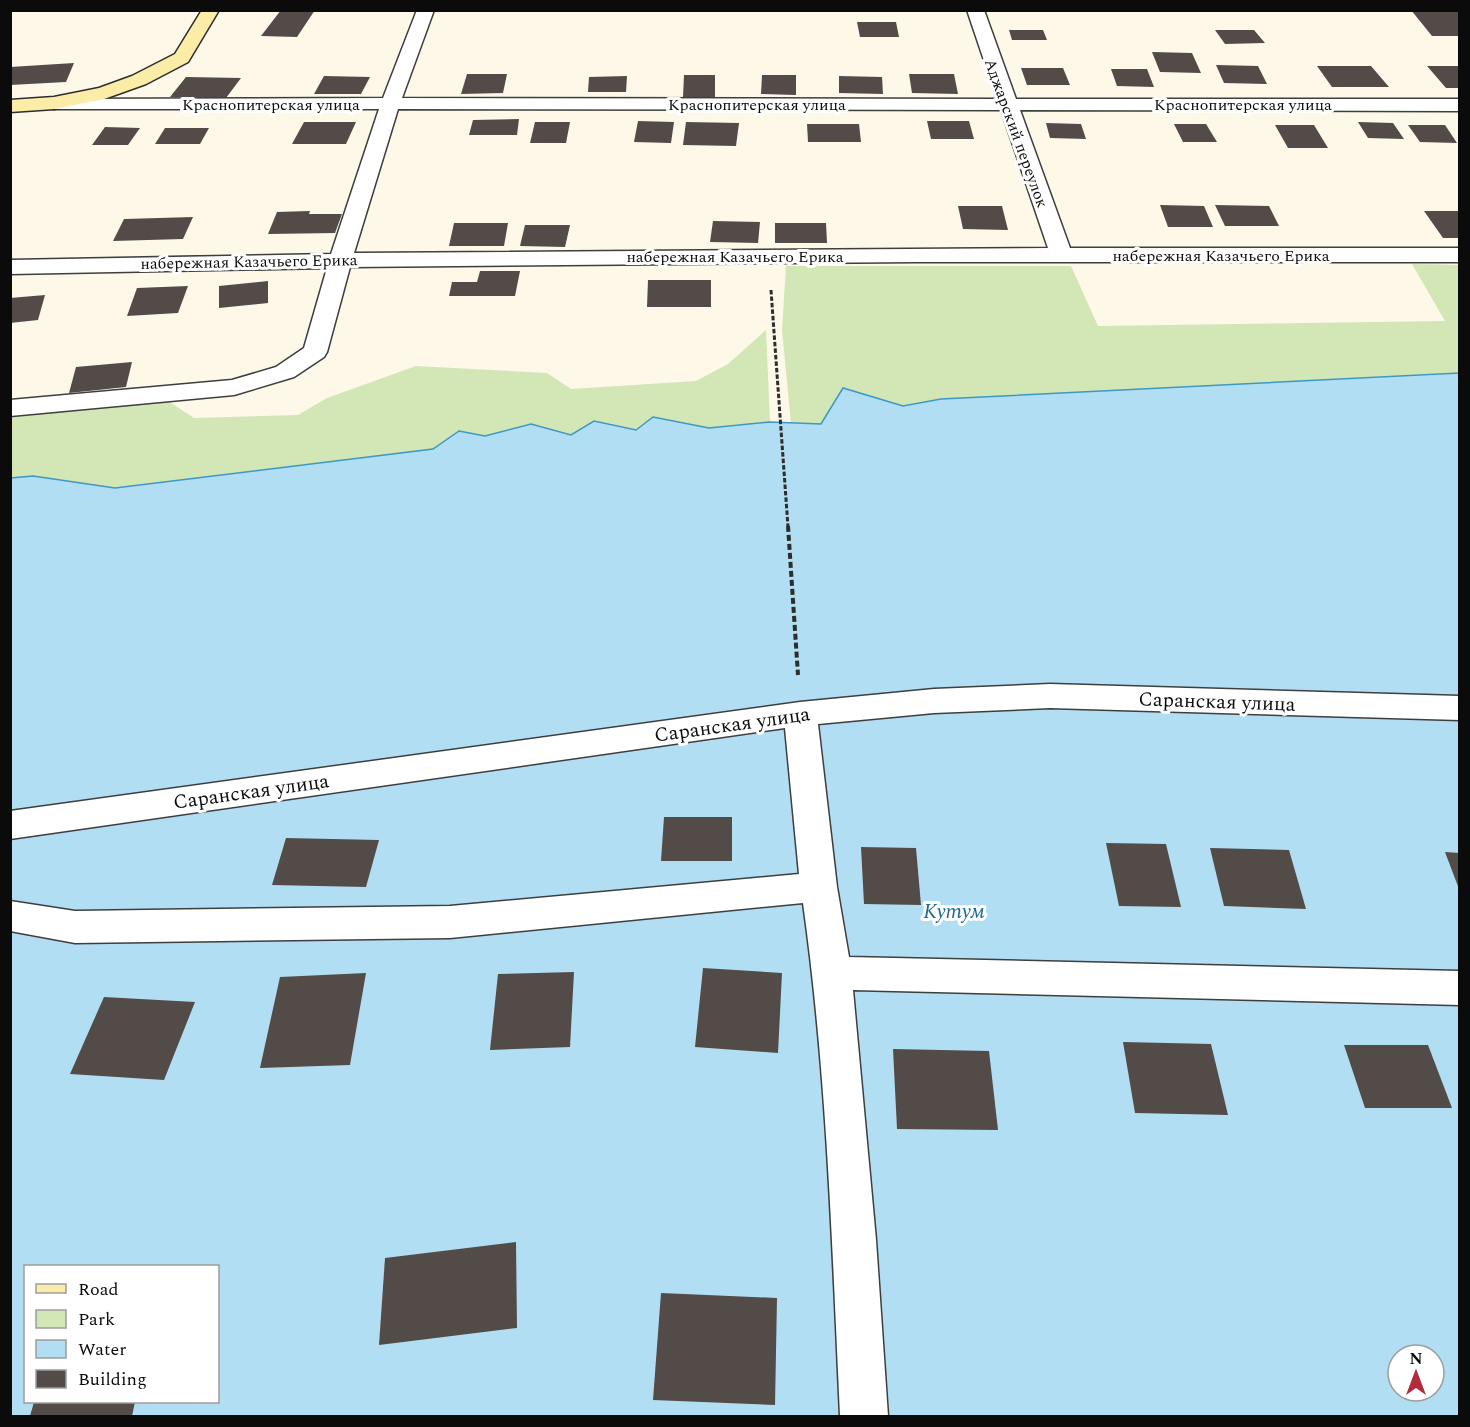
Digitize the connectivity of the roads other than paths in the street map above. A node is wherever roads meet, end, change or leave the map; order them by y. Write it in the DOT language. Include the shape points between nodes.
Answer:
graph roads {
  1 [pos="211,10"];
  2 [pos="426,10"];
  3 [pos="975,10"];
  4 [pos="54,103"];
  5 [pos="390,104"];
  6 [pos="1006,104"];
  7 [pos="1460,105"];
  8 [pos="10,106"];
  9 [pos="1061,254"];
  10 [pos="1460,255"];
  11 [pos="341,259"];
  12 [pos="10,267"];
  13 [pos="10,408"];
  14 [pos="1460,708"];
  15 [pos="800,714"];
  16 [pos="10,825"];
  17 [pos="819,887"];
  18 [pos="10,916"];
  19 [pos="832,973"];
  20 [pos="1460,988"];
  21 [pos="864,1416"];
  1 -- 4 [label="main road, Краснопитерская улица" via="182,58 104,93"];
  2 -- 5 [label="street"];
  3 -- 6 [label="street, Аджарский переулок"];
  4 -- 5 [label="street, Краснопитерская улица"];
  4 -- 8 [label="main road, Краснопитерская улица"];
  5 -- 6 [label="street, Краснопитерская улица"];
  5 -- 11 [label="street"];
  6 -- 7 [label="street, Краснопитерская улица"];
  6 -- 9 [label="street, Аджарский переулок"];
  9 -- 10 [label="street, набережная Казачьего Ерика"];
  9 -- 11 [label="street, набережная Казачьего Ерика"];
  11 -- 12 [label="street, набережная Казачьего Ерика"];
  11 -- 13 [label="street" via="315,352 285,372 234,387"];
  14 -- 15 [label="street, Саранская улица" via="1050,696 934,701"];
  15 -- 16 [label="street, Саранская улица"];
  15 -- 17 [label="street"];
  17 -- 18 [label="street" via="450,922 75,927"];
  17 -- 19 [label="street"];
  19 -- 20 [label="street"];
  19 -- 21 [label="street"];
}
